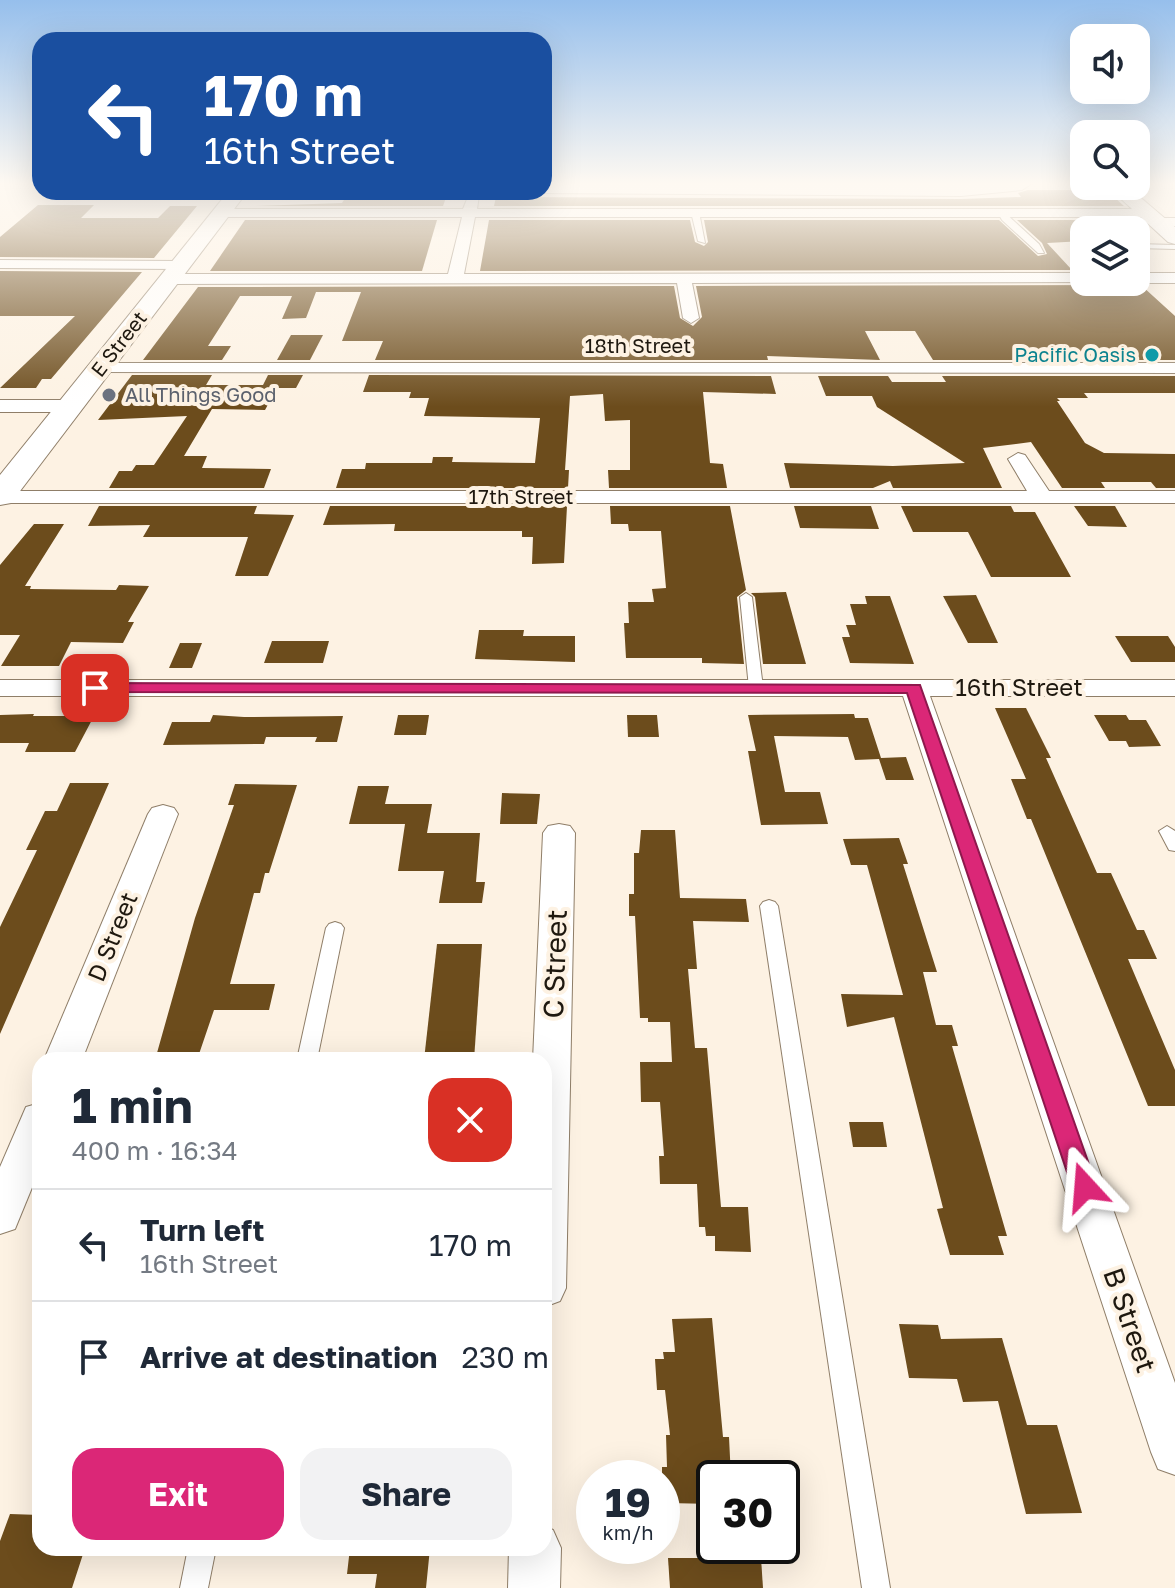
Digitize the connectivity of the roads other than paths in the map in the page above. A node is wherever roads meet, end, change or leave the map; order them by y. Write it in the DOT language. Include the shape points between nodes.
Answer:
graph roads {
  1 [pos="187,258"];
  2 [pos="460,258"];
  3 [pos="0,264"];
  4 [pos="176,272"];
  5 [pos="1070,278"];
  6 [pos="1150,278"];
  7 [pos="1175,278"];
  8 [pos="455,279"];
  9 [pos="684,279"];
  10 [pos="691,318"];
  11 [pos="100,368"];
  12 [pos="1175,368"];
  13 [pos="0,406"];
  14 [pos="70,406"];
  15 [pos="1018,459"];
  16 [pos="0,496"];
  17 [pos="1042,497"];
  18 [pos="1175,497"];
  19 [pos="746,597"];
  20 [pos="0,688"];
  21 [pos="756,688"];
  22 [pos="914,688"];
  23 [pos="1175,688"];
  24 [pos="163,814"];
  25 [pos="559,833"];
  26 [pos="769,906"];
  27 [pos="335,928"];
  28 [pos="66,1052"];
  29 [pos="309,1052"];
  30 [pos="552,1052"];
  31 [pos="32,1138"];
  32 [pos="0,1217"];
  33 [pos="1175,1452"];
  34 [pos="200,1556"];
  35 [pos="535,1556"];
  36 [pos="194,1588"];
  37 [pos="534,1588"];
  38 [pos="876,1588"];
  1 -- 4 [label="street, E Street"];
  2 -- 8 [label="street"];
  3 -- 4 [label="street"];
  4 -- 8 [label="street"];
  4 -- 11 [label="street, E Street"];
  5 -- 9 [label="street"];
  6 -- 7 [label="street"];
  8 -- 9 [label="street"];
  9 -- 10 [label="street"];
  11 -- 12 [label="street, 18th Street"];
  11 -- 14 [label="street, E Street"];
  13 -- 14 [label="street"];
  14 -- 16 [label="street, E Street"];
  15 -- 17 [label="street"];
  16 -- 17 [label="street, 17th Street"];
  17 -- 18 [label="street, 17th Street"];
  19 -- 21 [label="lane"];
  20 -- 21 [label="street, 16th Street"];
  21 -- 22 [label="street, 16th Street"];
  22 -- 23 [label="street, 16th Street"];
  22 -- 33 [label="street, B Street"];
  24 -- 28 [label="street, D Street"];
  25 -- 30 [label="street, C Street"];
  26 -- 38 [label="lane"];
  27 -- 29 [label="lane"];
  31 -- 32 [label="street"];
  34 -- 36 [label="lane"];
  35 -- 37 [label="street"];
}
